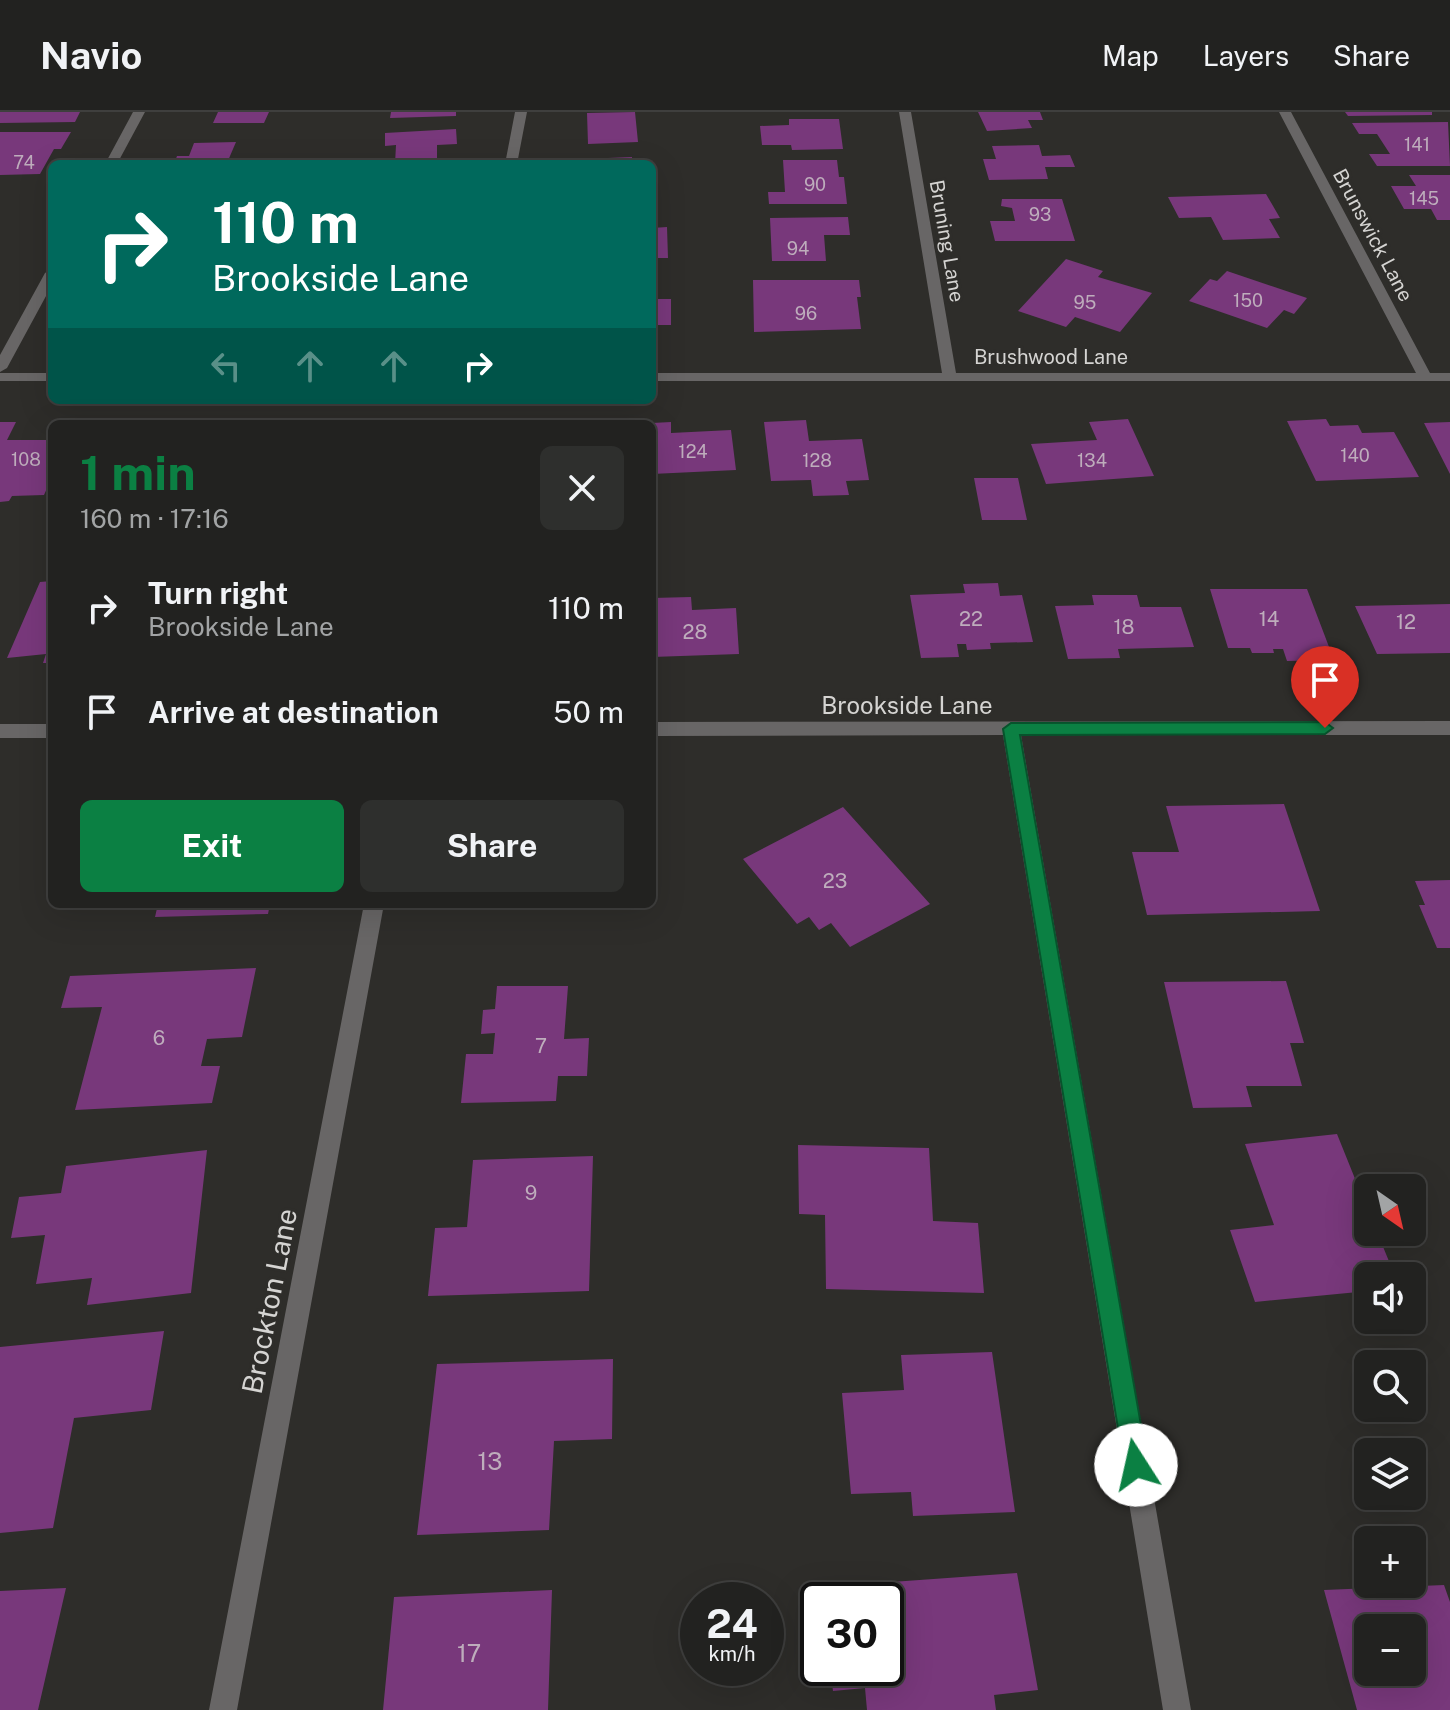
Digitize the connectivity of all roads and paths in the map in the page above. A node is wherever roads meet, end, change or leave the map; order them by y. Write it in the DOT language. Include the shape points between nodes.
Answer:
graph roads {
  1 [pos="139,112"];
  2 [pos="521,112"];
  3 [pos="905,112"];
  4 [pos="1285,112"];
  5 [pos="113,160"];
  6 [pos="512,160"];
  7 [pos="48,280"];
  8 [pos="0,368"];
  9 [pos="0,377"];
  10 [pos="48,377"];
  11 [pos="656,377"];
  12 [pos="950,377"];
  13 [pos="1425,377"];
  14 [pos="1450,377"];
  15 [pos="1450,728"];
  16 [pos="656,729"];
  17 [pos="1011,729"];
  18 [pos="0,731"];
  19 [pos="48,731"];
  20 [pos="373,908"];
  21 [pos="223,1710"];
  22 [pos="1177,1710"];
  1 -- 5 [label="street"];
  2 -- 6 [label="street"];
  3 -- 12 [label="street, Bruning Lane"];
  4 -- 13 [label="street, Brunswick Lane"];
  7 -- 8 [label="street"];
  9 -- 10 [label="street"];
  11 -- 12 [label="street, Brushwood Lane"];
  12 -- 13 [label="street, Brushwood Lane"];
  13 -- 14 [label="street, Brushwood Lane"];
  15 -- 17 [label="street, Brookside Lane"];
  16 -- 17 [label="street, Brookside Lane"];
  17 -- 22 [label="street"];
  18 -- 19 [label="street"];
  20 -- 21 [label="street, Brockton Lane"];
}
